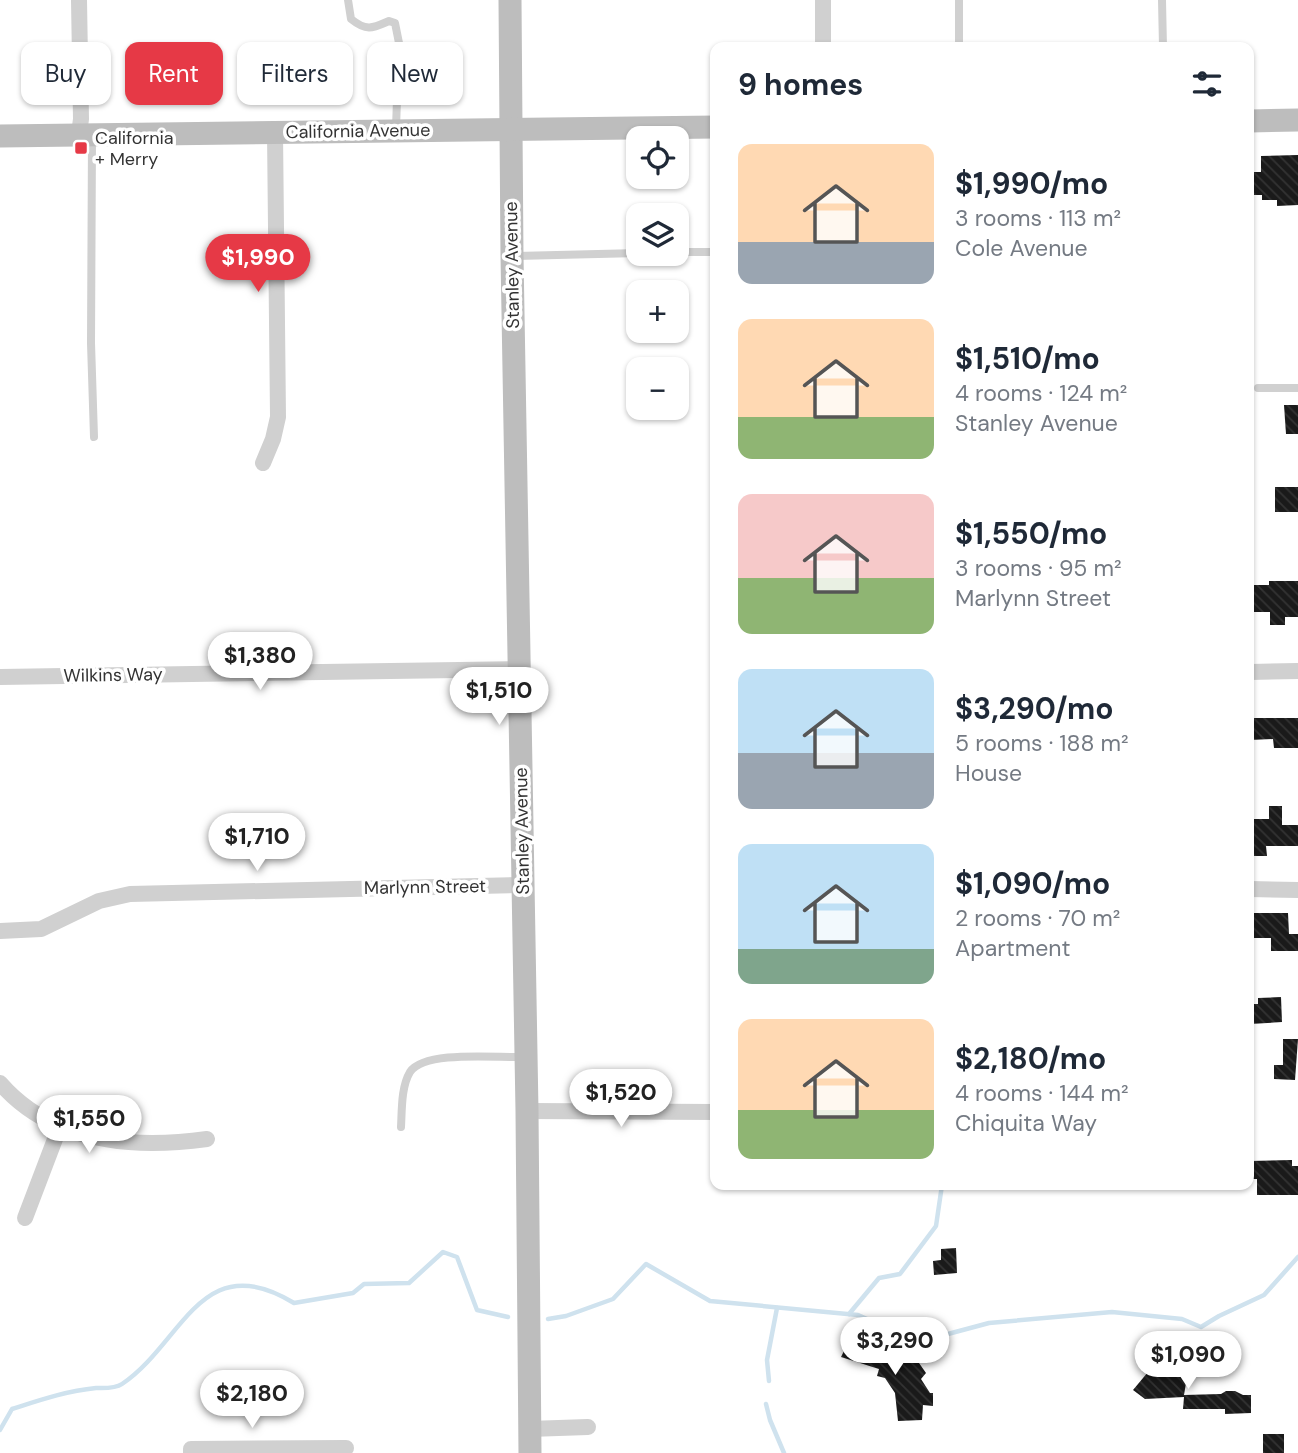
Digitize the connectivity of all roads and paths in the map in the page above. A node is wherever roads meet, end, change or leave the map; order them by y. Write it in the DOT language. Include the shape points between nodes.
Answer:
graph roads {
  1 [pos="79,0"];
  2 [pos="348,0"];
  3 [pos="510,0"];
  4 [pos="823,0"];
  5 [pos="959,0"];
  6 [pos="1162,0"];
  7 [pos="823,42"];
  8 [pos="959,42"];
  9 [pos="1163,42"];
  10 [pos="1298,120"];
  11 [pos="1254,121"];
  12 [pos="710,127"];
  13 [pos="510,129"];
  14 [pos="396,131"];
  15 [pos="275,132"];
  16 [pos="86,134"];
  17 [pos="0,136"];
  18 [pos="689,252"];
  19 [pos="710,252"];
  20 [pos="626,253"];
  21 [pos="512,256"];
  22 [pos="1258,388"];
  23 [pos="1298,388"];
  24 [pos="94,437"];
  25 [pos="263,463"];
  26 [pos="520,669"];
  27 [pos="1298,671"];
  28 [pos="1254,672"];
  29 [pos="0,677"];
  30 [pos="522,885"];
  31 [pos="1254,889"];
  32 [pos="1298,890"];
  33 [pos="0,932"];
  34 [pos="525,1057"];
  35 [pos="0,1083"];
  36 [pos="527,1111"];
  37 [pos="710,1112"];
  38 [pos="60,1126"];
  39 [pos="401,1127"];
  40 [pos="207,1139"];
  41 [pos="25,1218"];
  42 [pos="588,1427"];
  43 [pos="529,1429"];
  44 [pos="346,1448"];
  45 [pos="191,1453"];
  46 [pos="530,1453"];
  1 -- 16 [label="street" via="81,119"];
  2 -- 14 [label="lane" via="351,19 358,25 372,29 395,23 399,43"];
  3 -- 13 [label="street, Stanley Avenue"];
  4 -- 7 [label="street"];
  5 -- 8 [label="lane"];
  6 -- 9 [label="lane"];
  10 -- 11 [label="street"];
  12 -- 13 [label="street, California Avenue"];
  13 -- 14 [label="street, California Avenue"];
  13 -- 21 [label="street, Stanley Avenue"];
  14 -- 15 [label="street, California Avenue"];
  15 -- 16 [label="street, California Avenue"];
  15 -- 25 [label="street" via="278,417"];
  16 -- 17 [label="street, California Avenue"];
  16 -- 24 [label="lane"];
  18 -- 19 [label="lane"];
  20 -- 21 [label="lane"];
  21 -- 26 [label="street, Stanley Avenue"];
  22 -- 23 [label="lane"];
  26 -- 29 [label="street, Wilkins Way"];
  26 -- 30 [label="street, Stanley Avenue"];
  27 -- 28 [label="street"];
  30 -- 33 [label="street, Marlynn Street" via="130,894 99,901 41,929"];
  30 -- 34 [label="street, Stanley Avenue"];
  31 -- 32 [label="street"];
  34 -- 36 [label="street, Stanley Avenue"];
  34 -- 39 [label="lane" via="441,1058 419,1064 409,1074"];
  35 -- 38 [label="street" via="19,1103"];
  36 -- 37 [label="street"];
  36 -- 43 [label="street, Stanley Avenue"];
  38 -- 40 [label="street" via="125,1143"];
  38 -- 41 [label="street"];
  42 -- 43 [label="street"];
  43 -- 46 [label="street, Stanley Avenue"];
  44 -- 45 [label="street" via="191,1449"];
}
